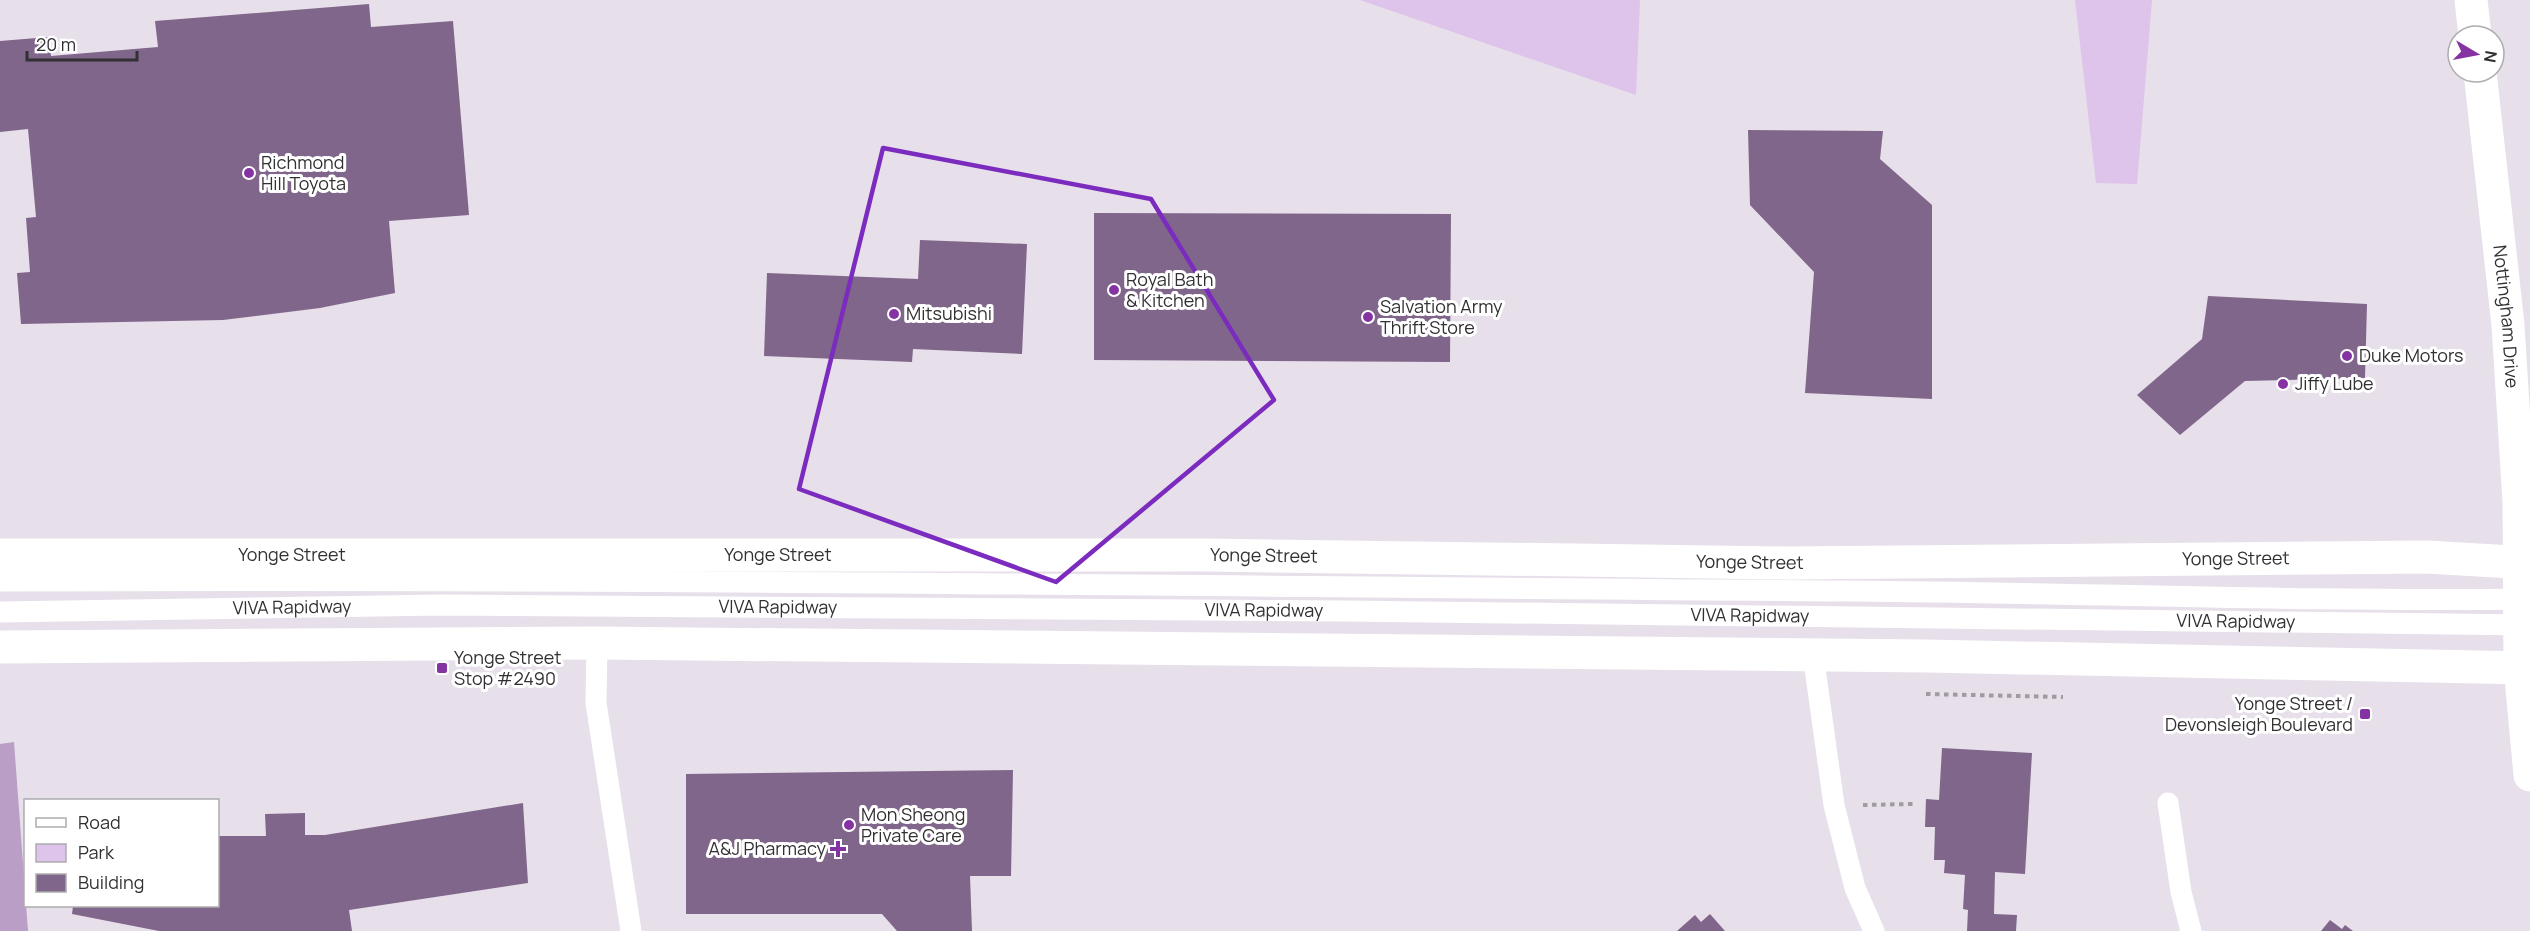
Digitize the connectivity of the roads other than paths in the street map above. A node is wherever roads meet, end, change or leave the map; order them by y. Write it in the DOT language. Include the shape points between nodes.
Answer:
graph roads {
  1 [pos="2471,0"];
  2 [pos="2474,24"];
  3 [pos="2481,84"];
  4 [pos="0,555"];
  5 [pos="2525,563"];
  6 [pos="0,581"];
  7 [pos="0,612"];
  8 [pos="2525,612"];
  9 [pos="597,643"];
  10 [pos="0,647"];
  11 [pos="1813,654"];
  12 [pos="2525,667"];
  13 [pos="2530,775"];
  14 [pos="2168,803"];
  15 [pos="630,931"];
  16 [pos="1874,931"];
  17 [pos="2192,931"];
  1 -- 2 [label="main road"];
  3 -- 5 [label="main road, Nottingham Drive" via="2508,325"];
  4 -- 5 [label="main road, Yonge Street" via="1206,555 1776,563 2427,557"];
  5 -- 8 [label="main road, Nottingham Drive"];
  6 -- 8 [label="lane, VIVA Rapidway" via="2122,594 2427,601"];
  7 -- 8 [label="lane, VIVA Rapidway" via="453,605"];
  8 -- 12 [label="main road, Nottingham Drive"];
  9 -- 10 [label="main road"];
  9 -- 11 [label="main road"];
  9 -- 15 [label="lane" via="596,703"];
  11 -- 12 [label="main road"];
  11 -- 16 [label="lane" via="1834,805 1855,888"];
  12 -- 13 [label="main road, Nottingham Drive"];
  14 -- 17 [label="lane" via="2181,892"];
}
